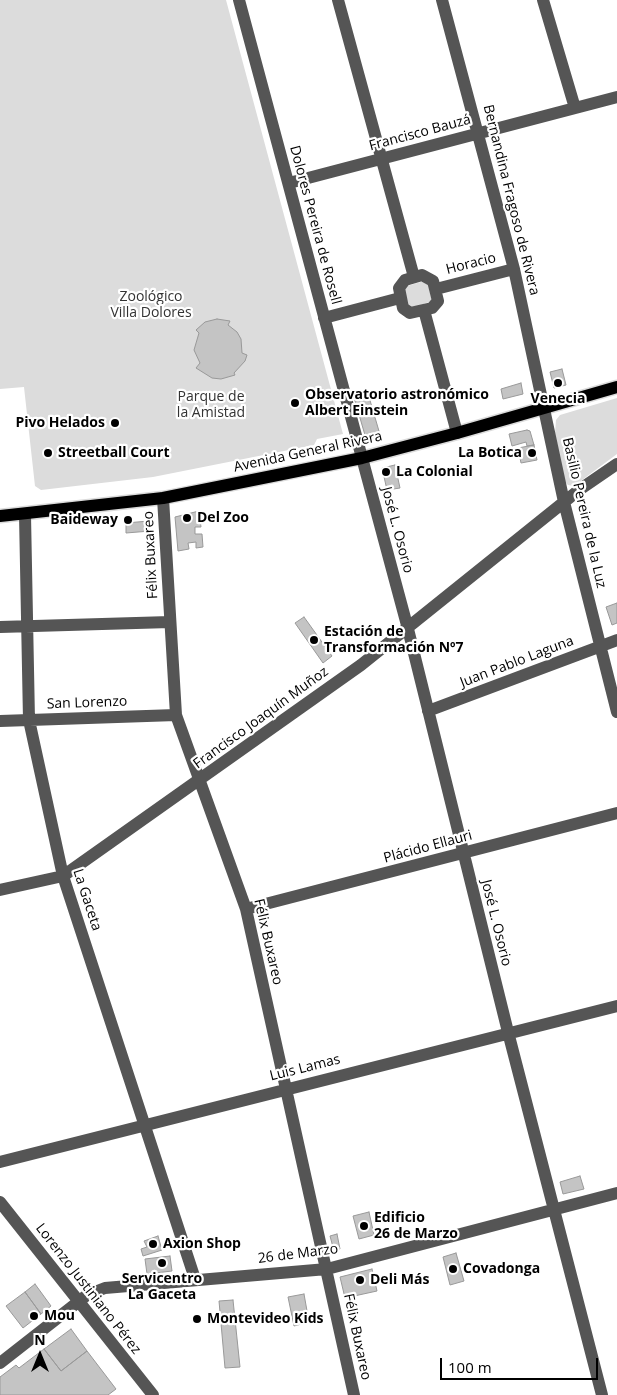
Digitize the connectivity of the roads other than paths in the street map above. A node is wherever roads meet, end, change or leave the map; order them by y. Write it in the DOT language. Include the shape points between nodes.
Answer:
graph roads {
  1 [pos="239,0"];
  2 [pos="338,0"];
  3 [pos="442,0"];
  4 [pos="543,0"];
  5 [pos="617,97"];
  6 [pos="575,108"];
  7 [pos="479,133"];
  8 [pos="381,159"];
  9 [pos="289,183"];
  10 [pos="514,269"];
  11 [pos="418,276"];
  12 [pos="436,289"];
  13 [pos="400,298"];
  14 [pos="424,310"];
  15 [pos="324,318"];
  16 [pos="617,387"];
  17 [pos="544,409"];
  18 [pos="457,433"];
  19 [pos="362,458"];
  20 [pos="617,464"];
  21 [pos="163,498"];
  22 [pos="564,502"];
  23 [pos="25,515"];
  24 [pos="0,516"];
  25 [pos="170,622"];
  26 [pos="26,626"];
  27 [pos="0,627"];
  28 [pos="408,629"];
  29 [pos="617,640"];
  30 [pos="601,646"];
  31 [pos="428,711"];
  32 [pos="617,712"];
  33 [pos="176,715"];
  34 [pos="29,720"];
  35 [pos="0,721"];
  36 [pos="201,780"];
  37 [pos="617,813"];
  38 [pos="463,853"];
  39 [pos="63,876"];
  40 [pos="0,890"];
  41 [pos="246,909"];
  42 [pos="617,1006"];
  43 [pos="508,1032"];
  44 [pos="284,1089"];
  45 [pos="144,1124"];
  46 [pos="0,1162"];
  47 [pos="617,1193"];
  48 [pos="0,1202"];
  49 [pos="554,1209"];
  50 [pos="327,1269"];
  51 [pos="195,1279"];
  52 [pos="79,1301"];
  53 [pos="0,1363"];
  54 [pos="153,1395"];
  55 [pos="354,1395"];
  56 [pos="602,1395"];
  1 -- 9 [label="street, Dolores Pereira de Rosell"];
  2 -- 8 [label="street"];
  3 -- 7 [label="street, Bernandina Fragoso de Rivera"];
  4 -- 6 [label="street"];
  5 -- 6 [label="street, Francisco Bauzá"];
  6 -- 7 [label="street, Francisco Bauzá"];
  7 -- 8 [label="street, Francisco Bauzá"];
  7 -- 10 [label="street, Bernandina Fragoso de Rivera"];
  8 -- 9 [label="street, Francisco Bauzá"];
  8 -- 11 [label="street"];
  9 -- 15 [label="street, Dolores Pereira de Rosell"];
  10 -- 12 [label="street, Horacio"];
  10 -- 17 [label="street, Bernandina Fragoso de Rivera"];
  11 -- 12 [label="street" via="430,278"];
  11 -- 13 [label="street" via="400,285"];
  12 -- 14 [label="street" via="438,301"];
  13 -- 14 [label="street" via="404,308"];
  13 -- 15 [label="street"];
  14 -- 18 [label="street"];
  15 -- 19 [label="street, Dolores Pereira de Rosell"];
  16 -- 17 [label="main road, Avenida General Rivera"];
  17 -- 18 [label="main road, Avenida General Rivera"];
  17 -- 22 [label="street, Basilio Pereira de la Luz"];
  18 -- 19 [label="main road, Avenida General Rivera"];
  19 -- 21 [label="main road, Avenida General Rivera"];
  19 -- 28 [label="street, José L. Osorio"];
  20 -- 22 [label="street, Francisco Joaquín Muñoz"];
  21 -- 23 [label="main road, Avenida General Rivera"];
  21 -- 25 [label="street, Félix Buxareo"];
  22 -- 28 [label="street, Francisco Joaquín Muñoz"];
  22 -- 30 [label="street, Basilio Pereira de la Luz"];
  23 -- 24 [label="main road, Avenida General Rivera"];
  23 -- 26 [label="street, La Gaceta"];
  25 -- 26 [label="street"];
  25 -- 33 [label="street, Félix Buxareo"];
  26 -- 27 [label="street"];
  26 -- 34 [label="street, La Gaceta"];
  28 -- 31 [label="street, José L. Osorio"];
  28 -- 36 [label="street, Francisco Joaquín Muñoz"];
  29 -- 30 [label="street, Juan Pablo Laguna"];
  30 -- 31 [label="street, Juan Pablo Laguna"];
  30 -- 32 [label="street, Basilio Pereira de la Luz"];
  31 -- 38 [label="street, José L. Osorio"];
  33 -- 34 [label="street, San Lorenzo"];
  33 -- 36 [label="street, Félix Buxareo"];
  34 -- 35 [label="street, San Lorenzo"];
  34 -- 39 [label="street, La Gaceta"];
  36 -- 39 [label="street, Francisco Joaquín Muñoz"];
  36 -- 41 [label="street, Félix Buxareo"];
  37 -- 38 [label="street, Plácido Ellauri"];
  38 -- 41 [label="street, Plácido Ellauri"];
  38 -- 43 [label="street, José L. Osorio"];
  39 -- 40 [label="street, Francisco Joaquín Muñoz"];
  39 -- 45 [label="street, La Gaceta"];
  41 -- 44 [label="street, Félix Buxareo"];
  42 -- 43 [label="street, Luis Lamas"];
  43 -- 44 [label="street, Luis Lamas"];
  43 -- 49 [label="street, José L. Osorio"];
  44 -- 45 [label="street, Luis Lamas"];
  44 -- 50 [label="street, Félix Buxareo"];
  45 -- 46 [label="street, Luis Lamas"];
  45 -- 51 [label="street, La Gaceta"];
  47 -- 49 [label="street, 26 de Marzo"];
  48 -- 52 [label="street, Lorenzo Justiniano Pérez"];
  49 -- 50 [label="street, 26 de Marzo"];
  49 -- 56 [label="street, José L. Osorio"];
  50 -- 51 [label="street, 26 de Marzo"];
  50 -- 55 [label="street, Félix Buxareo"];
  51 -- 52 [label="street, 26 de Marzo" via="105,1288"];
  52 -- 53 [label="street, 26 de Marzo"];
  52 -- 54 [label="street, Lorenzo Justiniano Pérez"];
}
